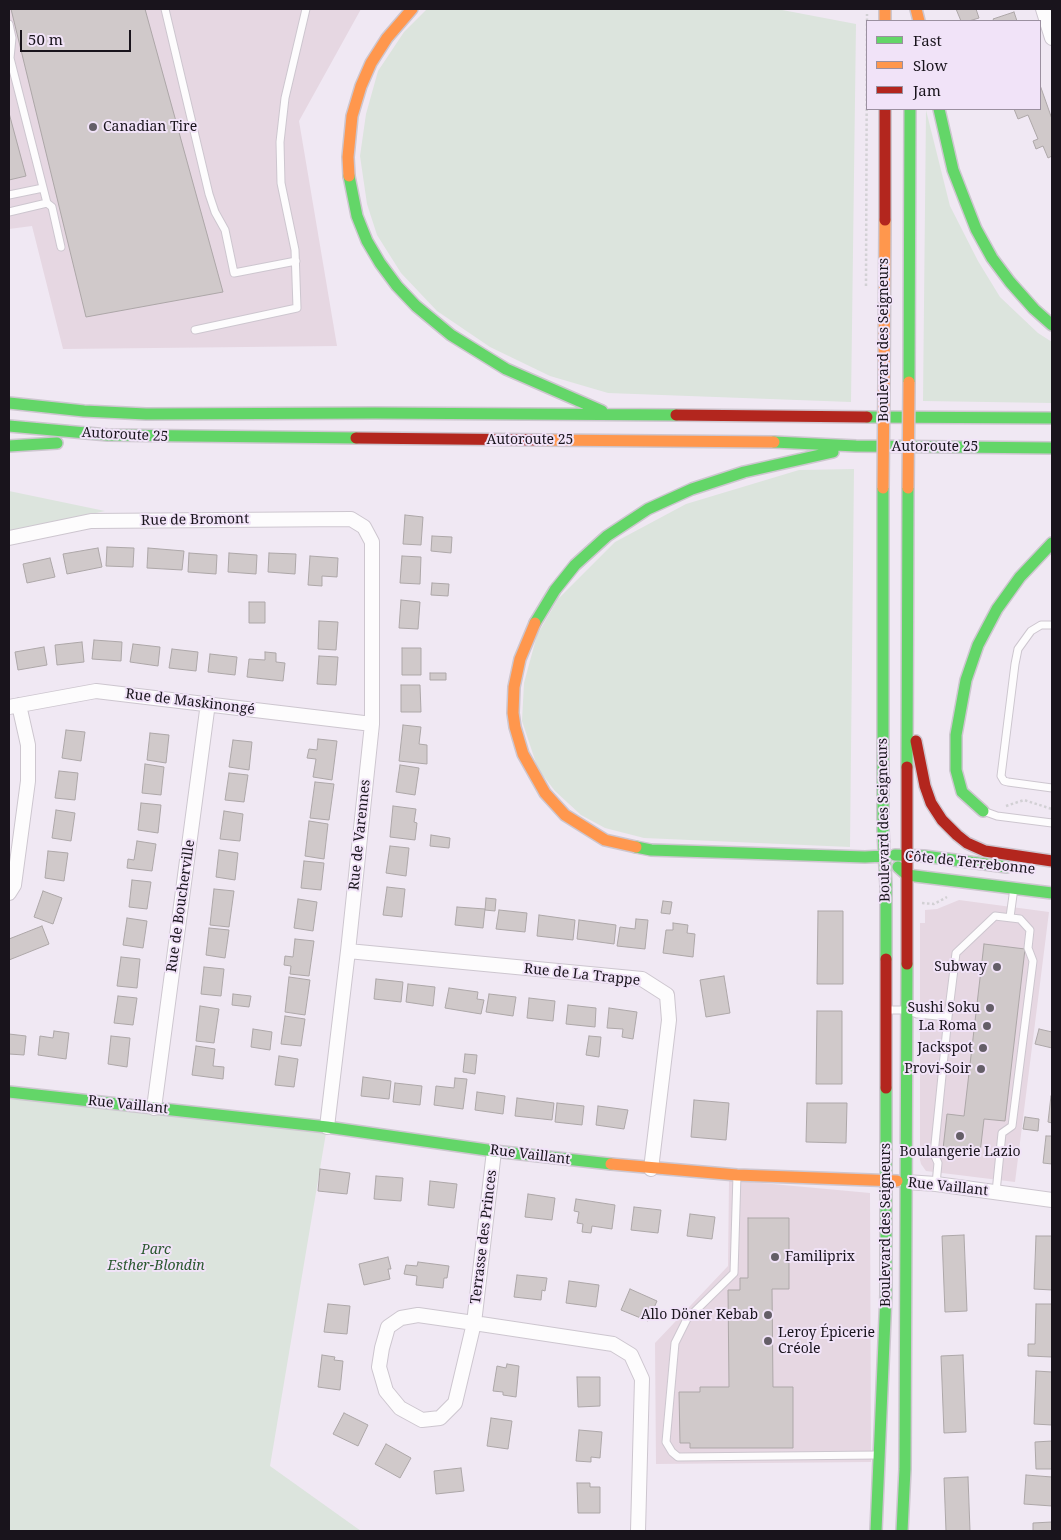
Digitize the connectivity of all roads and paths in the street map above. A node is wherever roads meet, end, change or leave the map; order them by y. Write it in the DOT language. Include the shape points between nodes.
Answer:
graph roads {
  1 [pos="165,9"];
  2 [pos="306,9"];
  3 [pos="412,9"];
  4 [pos="1043,9"];
  5 [pos="9,24"];
  6 [pos="1052,38"];
  7 [pos="10,57"];
  8 [pos="885,110"];
  9 [pos="910,110"];
  10 [pos="938,110"];
  11 [pos="43,188"];
  12 [pos="9,195"];
  13 [pos="47,204"];
  14 [pos="9,212"];
  15 [pos="61,247"];
  16 [pos="296,261"];
  17 [pos="1052,325"];
  18 [pos="195,330"];
  19 [pos="9,403"];
  20 [pos="611,415"];
  21 [pos="1052,418"];
  22 [pos="9,426"];
  23 [pos="176,437"];
  24 [pos="9,446"];
  25 [pos="856,446"];
  26 [pos="1052,448"];
  27 [pos="9,538"];
  28 [pos="372,542"];
  29 [pos="1052,543"];
  30 [pos="1052,625"];
  31 [pos="208,703"];
  32 [pos="14,706"];
  33 [pos="908,706"];
  34 [pos="372,724"];
  35 [pos="1052,788"];
  36 [pos="1024,800"];
  37 [pos="1052,809"];
  38 [pos="982,811"];
  39 [pos="1052,823"];
  40 [pos="907,855"];
  41 [pos="884,856"];
  42 [pos="1052,862"];
  43 [pos="1052,872"];
  44 [pos="907,875"];
  45 [pos="1014,888"];
  46 [pos="9,893"];
  47 [pos="1052,893"];
  48 [pos="1010,918"];
  49 [pos="348,951"];
  50 [pos="886,1010"];
  51 [pos="906,1010"];
  52 [pos="948,1017"];
  53 [pos="9,1092"];
  54 [pos="154,1108"];
  55 [pos="327,1128"];
  56 [pos="494,1151"];
  57 [pos="651,1169"];
  58 [pos="737,1176"];
  59 [pos="886,1181"];
  60 [pos="906,1182"];
  61 [pos="936,1184"];
  62 [pos="996,1192"];
  63 [pos="1052,1200"];
  64 [pos="886,1294"];
  65 [pos="906,1294"];
  66 [pos="474,1323"];
  67 [pos="878,1455"];
  68 [pos="890,1512"];
  69 [pos="638,1531"];
  70 [pos="876,1531"];
  71 [pos="902,1531"];
  1 -- 16 [label="lane" via="210,194 225,230 234,273"];
  2 -- 16 [label="lane" via="286,92 280,142 281,182"];
  3 -- 20 [label="main road" via="371,63 352,116 348,157 350,184 367,241 397,286 451,335 506,369"];
  4 -- 6 [label="street"];
  5 -- 7 [label="lane" via="12,38"];
  7 -- 11 [label="lane"];
  8 -- 41 [label="main road, Boulevard des Seigneurs, bridge"];
  9 -- 33 [label="main road, Boulevard des Seigneurs, bridge"];
  10 -- 17 [label="main road" via="953,170 976,229 1010,282"];
  11 -- 12 [label="lane"];
  11 -- 13 [label="lane"];
  13 -- 14 [label="lane"];
  13 -- 15 [label="lane" via="52,208"];
  16 -- 18 [label="lane" via="297,308"];
  19 -- 20 [label="main road, Autoroute 25" via="146,414"];
  20 -- 21 [label="main road, Autoroute 25"];
  22 -- 23 [label="main road, Autoroute 25"];
  23 -- 24 [label="main road"];
  23 -- 25 [label="main road, Autoroute 25" via="795,442"];
  25 -- 26 [label="main road, Autoroute 25"];
  25 -- 41 [label="main road" via="744,472 692,488 642,512 607,536 575,565 536,621 520,659 513,713 523,754 545,793 565,815 605,840 635,848 673,851"];
  27 -- 28 [label="street, Rue de Bromont" via="91,521 351,518 364,527"];
  28 -- 34 [label="street, Rue de Varennes"];
  29 -- 38 [label="main road" via="1020,577 997,609 978,645 966,680 957,725 956,770 962,792"];
  30 -- 35 [label="lane" via="1042,625 1031,631 1018,650 1001,776 1008,782"];
  31 -- 32 [label="street, Rue de Maskinongé" via="96,691"];
  31 -- 34 [label="street, Rue de Maskinongé"];
  31 -- 54 [label="street, Rue de Boucherville"];
  32 -- 46 [label="street" via="28,745 28,781 14,885"];
  33 -- 40 [label="main road, Boulevard des Seigneurs"];
  33 -- 42 [label="main road" via="927,794 949,829 985,851"];
  34 -- 49 [label="street, Rue de Varennes"];
  36 -- 37 [label="path"];
  38 -- 39 [label="lane"];
  40 -- 41 [label="main road, Côte de Terrebonne"];
  40 -- 43 [label="main road, Côte de Terrebonne"];
  40 -- 44 [label="main road, Boulevard des Seigneurs"];
  41 -- 44 [label="main road, Côte de Terrebonne"];
  41 -- 50 [label="main road, Boulevard des Seigneurs"];
  44 -- 45 [label="main road, Côte de Terrebonne"];
  44 -- 51 [label="main road, Boulevard des Seigneurs"];
  45 -- 47 [label="main road, Côte de Terrebonne"];
  45 -- 48 [label="lane"];
  48 -- 52 [label="lane" via="995,916 956,953"];
  48 -- 62 [label="lane" via="1020,919 1030,930 1028,948 1034,961 1012,1126 1002,1134"];
  49 -- 55 [label="street, Rue de Varennes"];
  49 -- 57 [label="street, Rue de La Trappe" via="642,979 667,995 669,1020"];
  50 -- 51 [label="lane"];
  50 -- 59 [label="main road, Boulevard des Seigneurs"];
  51 -- 52 [label="lane"];
  51 -- 60 [label="main road, Boulevard des Seigneurs"];
  52 -- 61 [label="lane" via="934,1154 938,1163"];
  53 -- 54 [label="main road, Rue Vaillant"];
  54 -- 55 [label="main road, Rue Vaillant"];
  55 -- 56 [label="main road, Rue Vaillant"];
  56 -- 57 [label="main road, Rue Vaillant"];
  56 -- 66 [label="street, Terrasse des Princes"];
  57 -- 58 [label="main road, Rue Vaillant"];
  58 -- 59 [label="main road, Rue Vaillant"];
  58 -- 67 [label="lane" via="734,1272 687,1319 675,1343 666,1442 678,1457"];
  59 -- 60 [label="main road, Rue Vaillant"];
  59 -- 64 [label="main road, Boulevard des Seigneurs"];
  60 -- 61 [label="street, Rue Vaillant"];
  60 -- 65 [label="main road, Boulevard des Seigneurs"];
  61 -- 62 [label="street, Rue Vaillant"];
  62 -- 63 [label="street, Rue Vaillant"];
  64 -- 65 [label="main road"];
  64 -- 67 [label="main road, Boulevard des Seigneurs"];
  65 -- 68 [label="main road, Boulevard des Seigneurs"];
  66 -- 66 [label="street, Terrasse des Princes" via="455,1403 440,1418 422,1420 400,1408 386,1391 379,1368 388,1327 401,1318 418,1314"];
  66 -- 69 [label="street" via="613,1344 631,1355 642,1379"];
  67 -- 68 [label="main road, Boulevard des Seigneurs"];
  68 -- 70 [label="main road, Boulevard des Seigneurs"];
  68 -- 71 [label="main road, Boulevard des Seigneurs"];
}
